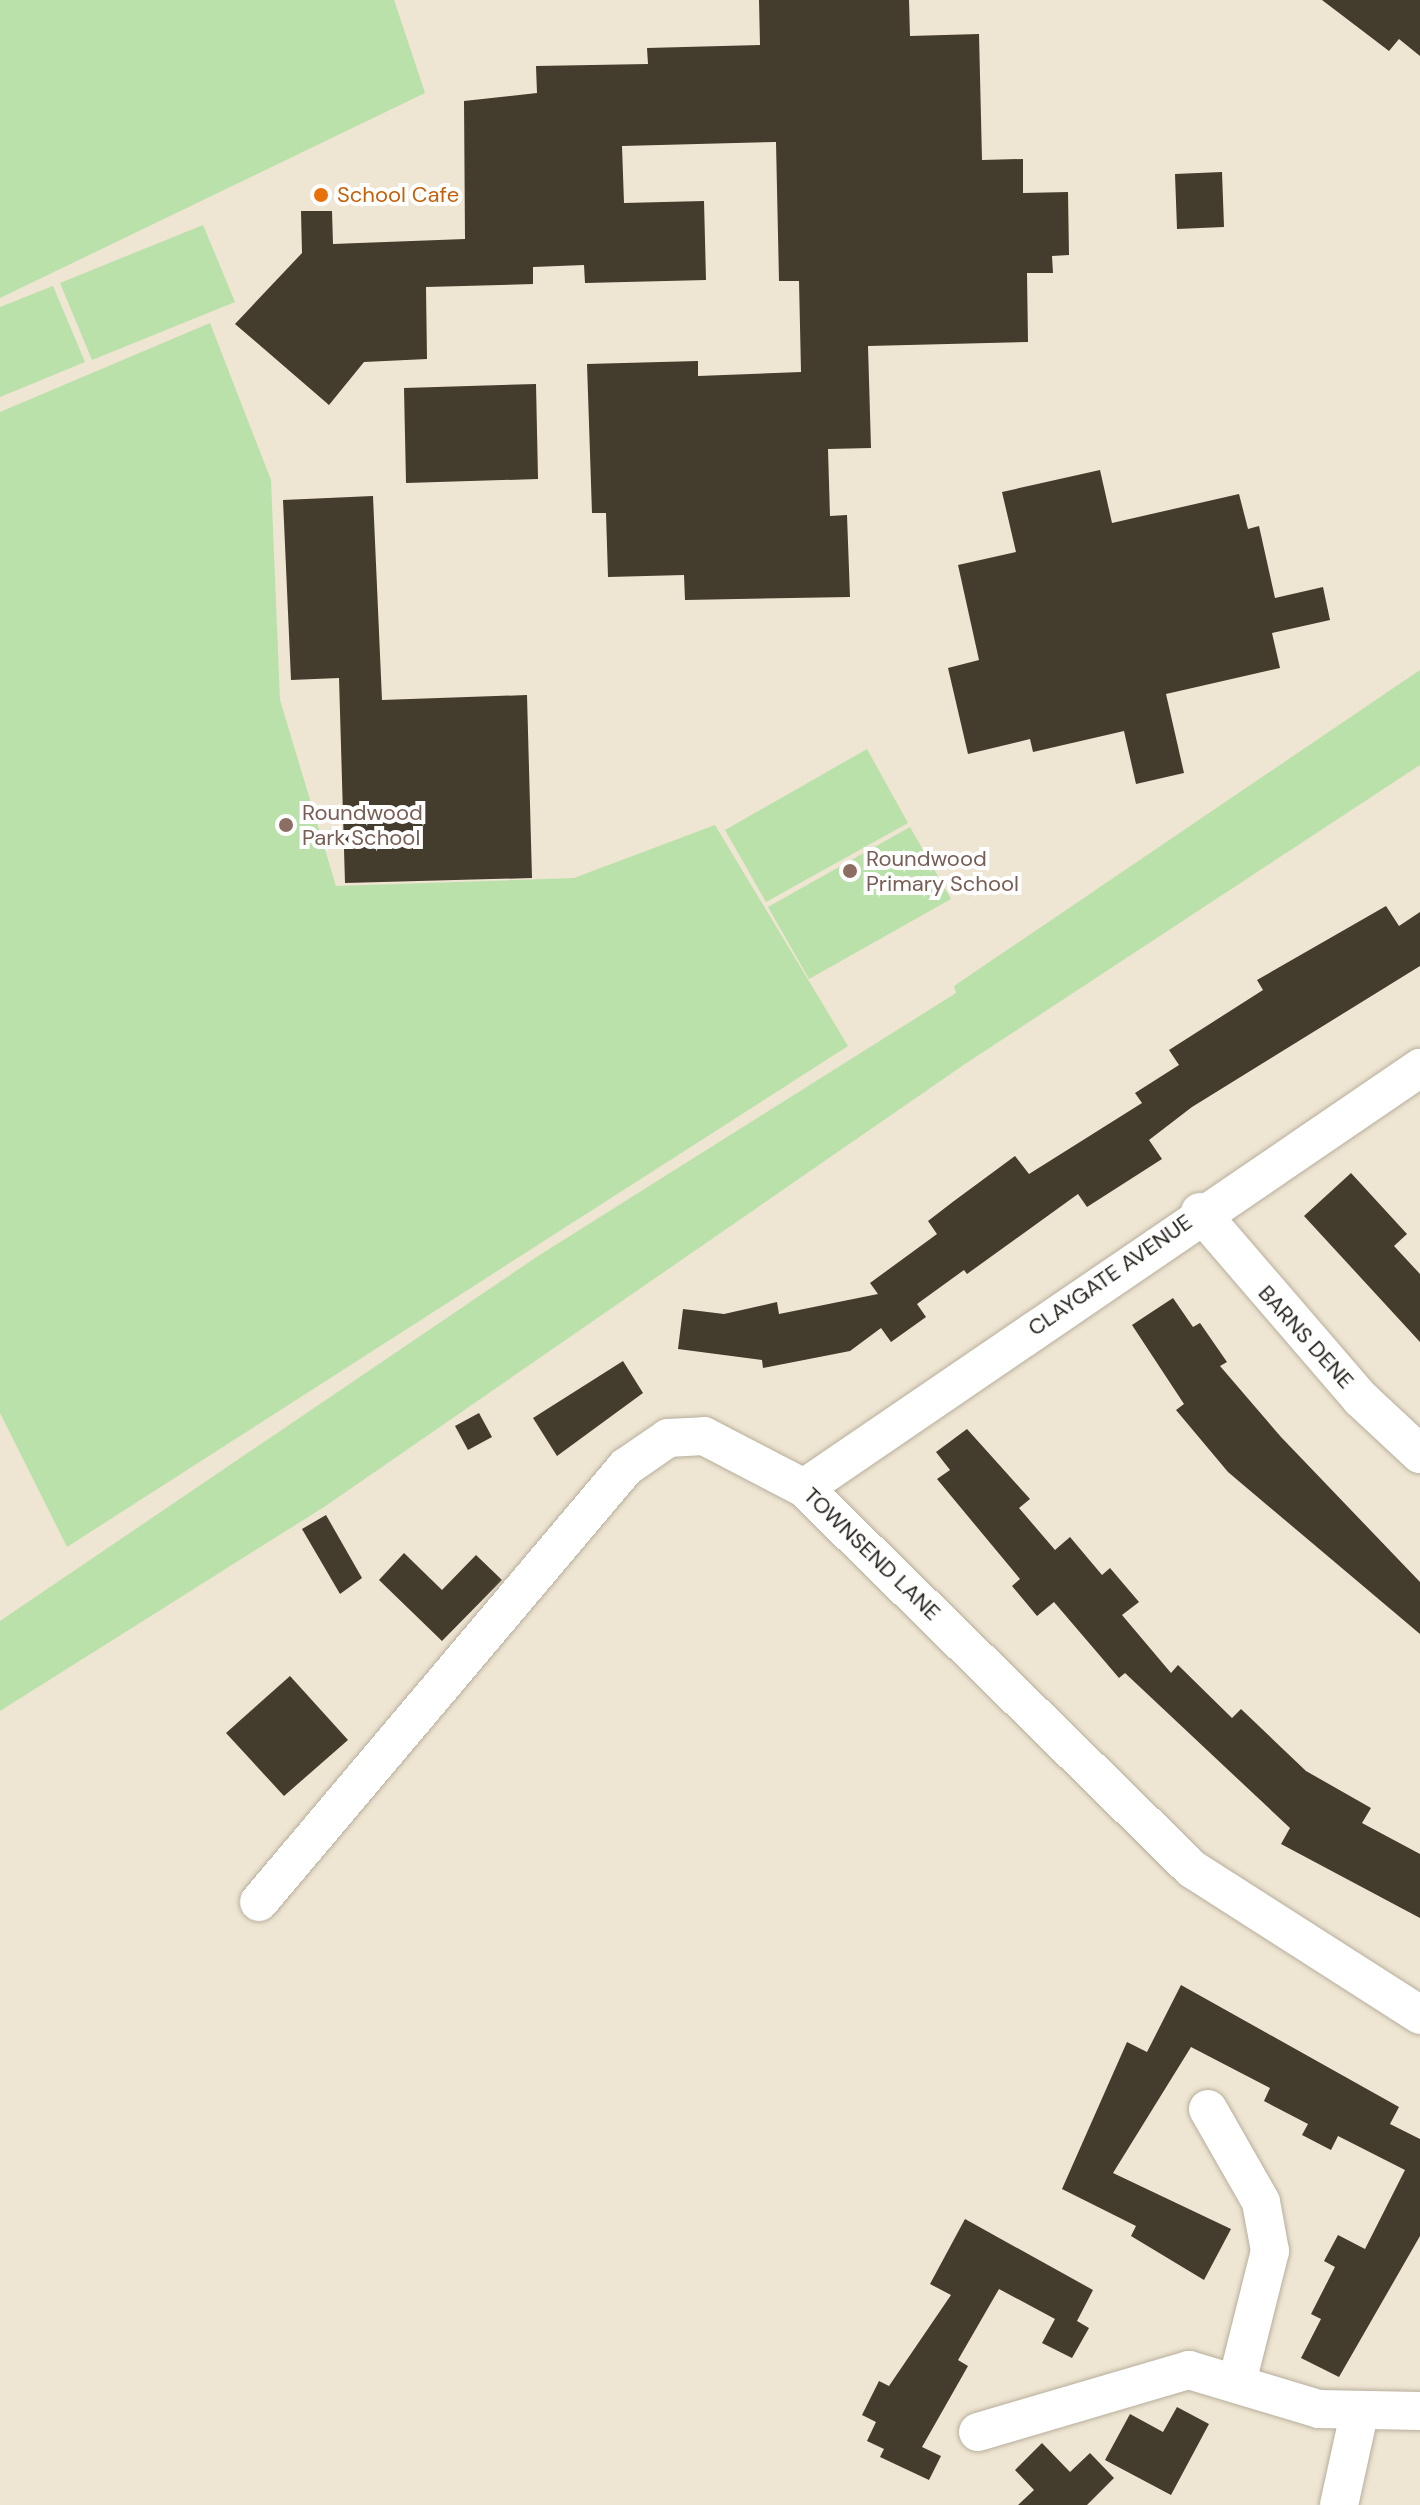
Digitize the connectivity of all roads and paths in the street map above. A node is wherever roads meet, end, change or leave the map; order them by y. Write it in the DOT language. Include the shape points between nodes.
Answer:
graph roads {
  1 [pos="1420,1068"];
  2 [pos="1200,1212"];
  3 [pos="1420,1454"];
  4 [pos="804,1488"];
  5 [pos="259,1902"];
  6 [pos="1420,2015"];
  7 [pos="1208,2109"];
  8 [pos="1237,2382"];
  9 [pos="1420,2411"];
  10 [pos="1359,2414"];
  11 [pos="978,2432"];
  12 [pos="1339,2505"];
  1 -- 2 [label="street, CLAYGATE AVENUE"];
  2 -- 3 [label="street, BARNS DENE" via="1361,1399"];
  2 -- 4 [label="street, CLAYGATE AVENUE"];
  4 -- 5 [label="street, TOWNSEND LANE" via="726,1441 683,1435 651,1448 448,1672"];
  4 -- 6 [label="street, TOWNSEND LANE" via="1192,1869"];
  7 -- 8 [label="street" via="1261,2202 1270,2251"];
  8 -- 10 [label="street"];
  8 -- 11 [label="street" via="1189,2370 1159,2375"];
  9 -- 10 [label="street"];
  10 -- 12 [label="street"];
}
